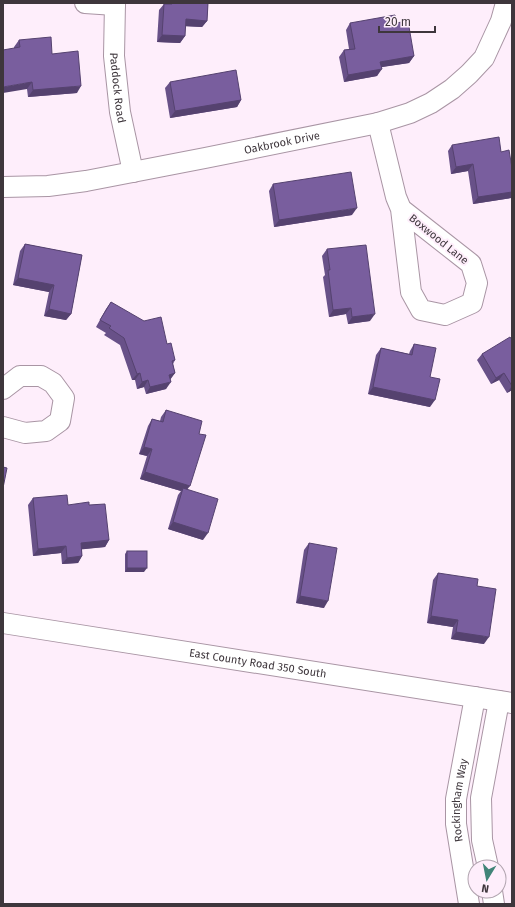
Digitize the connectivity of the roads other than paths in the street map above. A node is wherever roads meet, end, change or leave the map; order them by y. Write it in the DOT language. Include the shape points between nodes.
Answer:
graph roads {
  1 [pos="85,3"];
  2 [pos="506,3"];
  3 [pos="115,4"];
  4 [pos="378,123"];
  5 [pos="133,172"];
  6 [pos="3,187"];
  7 [pos="401,209"];
  8 [pos="3,389"];
  9 [pos="3,427"];
  10 [pos="3,623"];
  11 [pos="475,697"];
  12 [pos="506,702"];
  13 [pos="486,859"];
  14 [pos="469,904"];
  1 -- 3 [label="street"];
  2 -- 4 [label="street, Oakbrook Drive" via="501,21 484,58 470,74 431,103"];
  3 -- 5 [label="street, Paddock Road" via="114,56"];
  4 -- 5 [label="street, Oakbrook Drive"];
  4 -- 7 [label="street, Boxwood Lane"];
  5 -- 6 [label="street, Oakbrook Drive" via="48,186"];
  7 -- 7 [label="street, Boxwood Lane" via="411,292 421,310 445,315 472,303 477,283 471,264"];
  8 -- 9 [label="street" via="20,376 41,376 53,383 64,398 60,421 46,431 25,433"];
  10 -- 11 [label="street, East County Road 350 South"];
  11 -- 12 [label="street, East County Road 350 South"];
  11 -- 14 [label="street, Rockingham Way" via="456,799 456,824"];
  12 -- 13 [label="street, Rockingham Way" via="481,798 482,840"];
}
